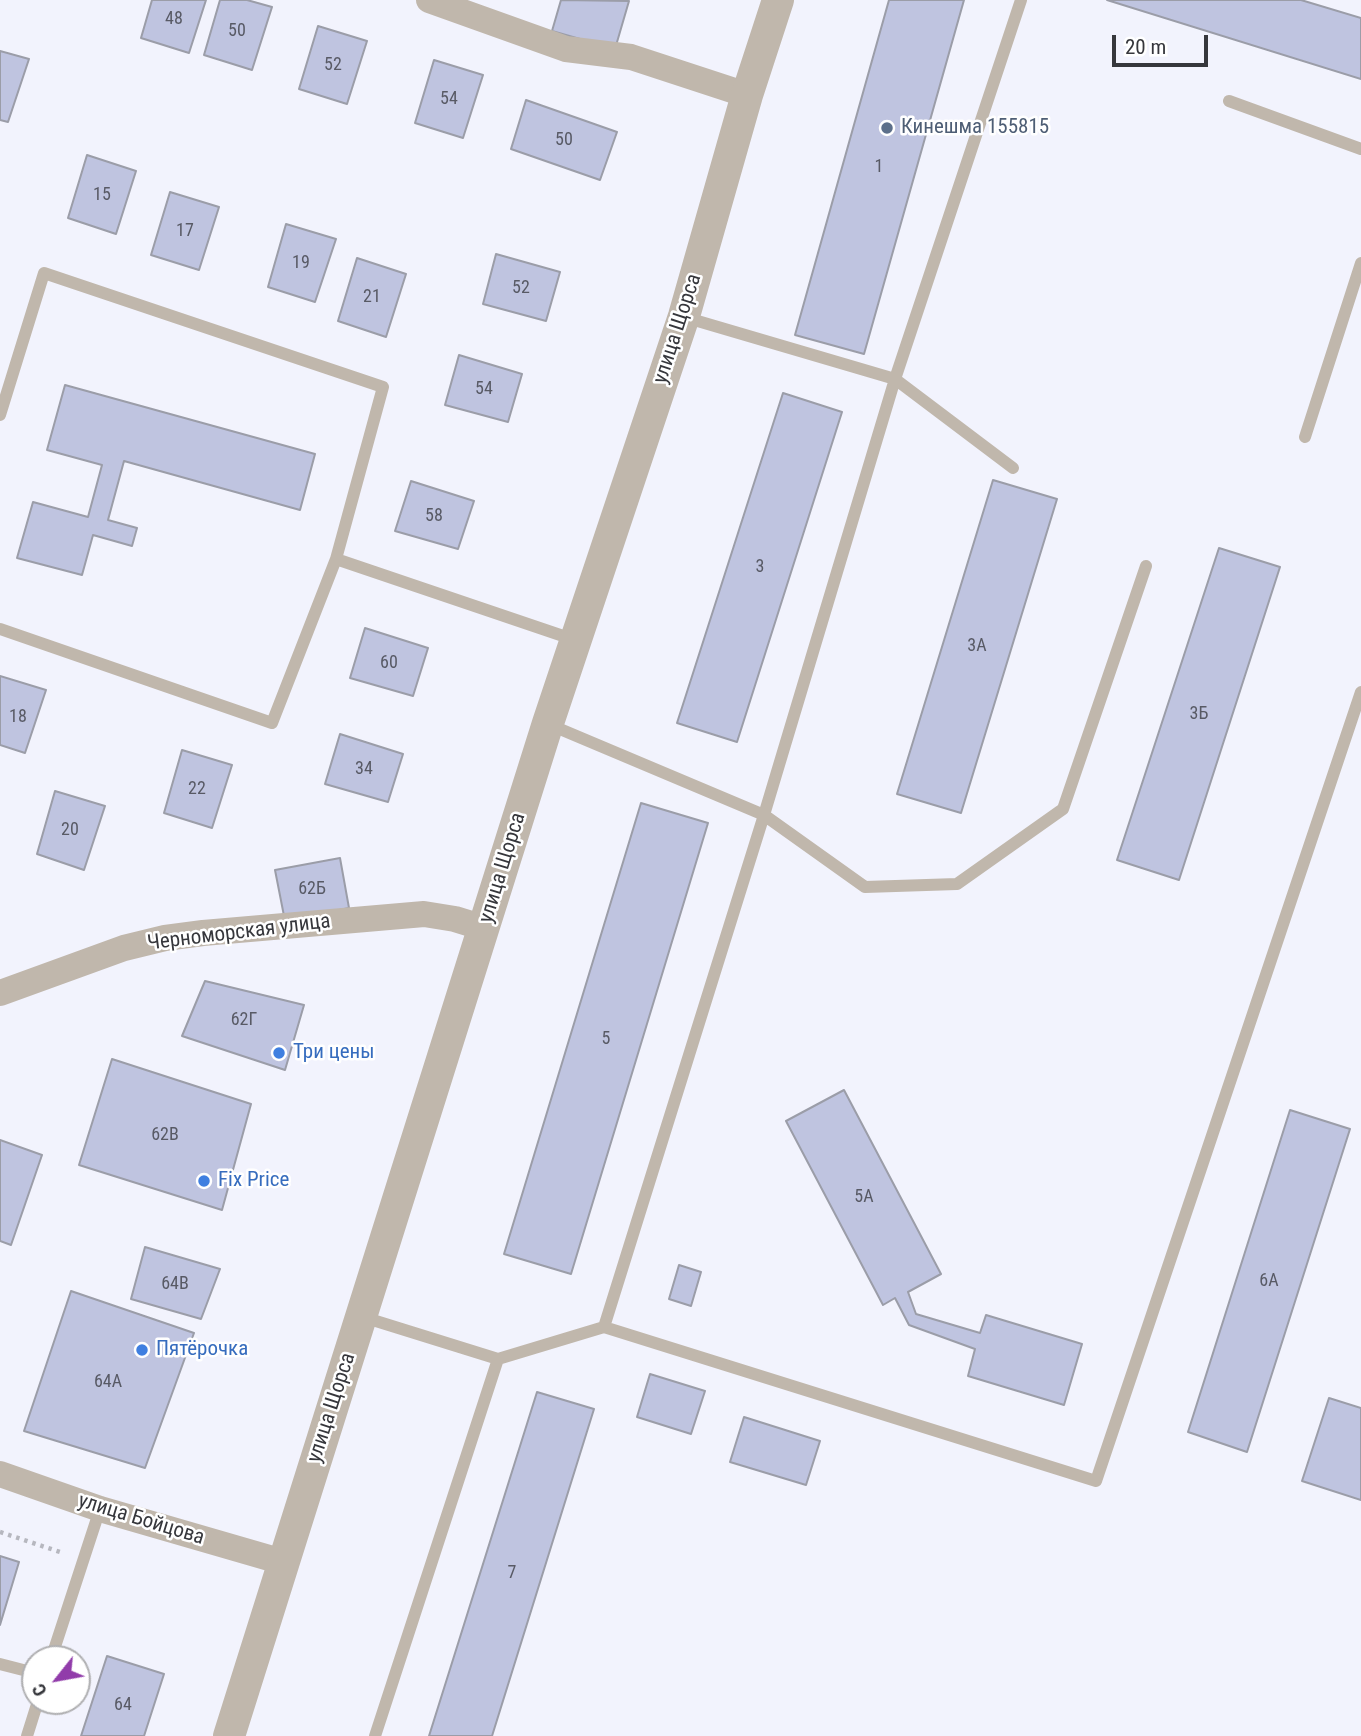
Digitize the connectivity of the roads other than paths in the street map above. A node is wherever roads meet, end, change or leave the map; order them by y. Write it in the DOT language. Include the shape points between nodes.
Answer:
graph roads {
  1 [pos="429,0"];
  2 [pos="778,0"];
  3 [pos="1021,0"];
  4 [pos="747,95"];
  5 [pos="1229,101"];
  6 [pos="1361,149"];
  7 [pos="1361,263"];
  8 [pos="684,316"];
  9 [pos="895,379"];
  10 [pos="0,415"];
  11 [pos="1306,437"];
  12 [pos="1013,468"];
  13 [pos="336,559"];
  14 [pos="1146,566"];
  15 [pos="0,629"];
  16 [pos="575,640"];
  17 [pos="1361,692"];
  18 [pos="548,723"];
  19 [pos="764,815"];
  20 [pos="484,928"];
  21 [pos="0,993"];
  22 [pos="361,1317"];
  23 [pos="604,1327"];
  24 [pos="498,1359"];
  25 [pos="0,1474"];
  26 [pos="100,1509"];
  27 [pos="283,1562"];
  28 [pos="56,1645"];
  29 [pos="0,1664"];
  30 [pos="21,1669"];
  31 [pos="34,1715"];
  32 [pos="27,1736"];
  33 [pos="229,1736"];
  34 [pos="375,1736"];
  1 -- 4 [label="street" via="566,49 631,57"];
  2 -- 4 [label="street, улица Щорса"];
  3 -- 9 [label="lane"];
  4 -- 8 [label="street, улица Щорса"];
  5 -- 6 [label="lane"];
  7 -- 11 [label="lane"];
  8 -- 9 [label="lane"];
  8 -- 16 [label="street, улица Щорса"];
  9 -- 12 [label="lane"];
  9 -- 19 [label="lane"];
  10 -- 13 [label="lane" via="44,273 383,387"];
  13 -- 15 [label="lane" via="272,723"];
  13 -- 16 [label="lane"];
  14 -- 19 [label="lane" via="1063,809 957,884 865,887"];
  16 -- 18 [label="street, улица Щорса"];
  17 -- 23 [label="lane" via="1096,1480"];
  18 -- 19 [label="lane"];
  18 -- 20 [label="street, улица Щорса"];
  19 -- 23 [label="lane"];
  20 -- 21 [label="street, Черноморская улица" via="424,914 165,938"];
  20 -- 22 [label="street, улица Щорса"];
  22 -- 24 [label="lane"];
  22 -- 27 [label="street, улица Щорса"];
  23 -- 24 [label="lane"];
  24 -- 34 [label="lane"];
  25 -- 26 [label="street, улица Бойцова"];
  26 -- 27 [label="street, улица Бойцова"];
  26 -- 28 [label="lane"];
  27 -- 33 [label="street, улица Щорса"];
  29 -- 30 [label="lane"];
  31 -- 32 [label="lane"];
}
